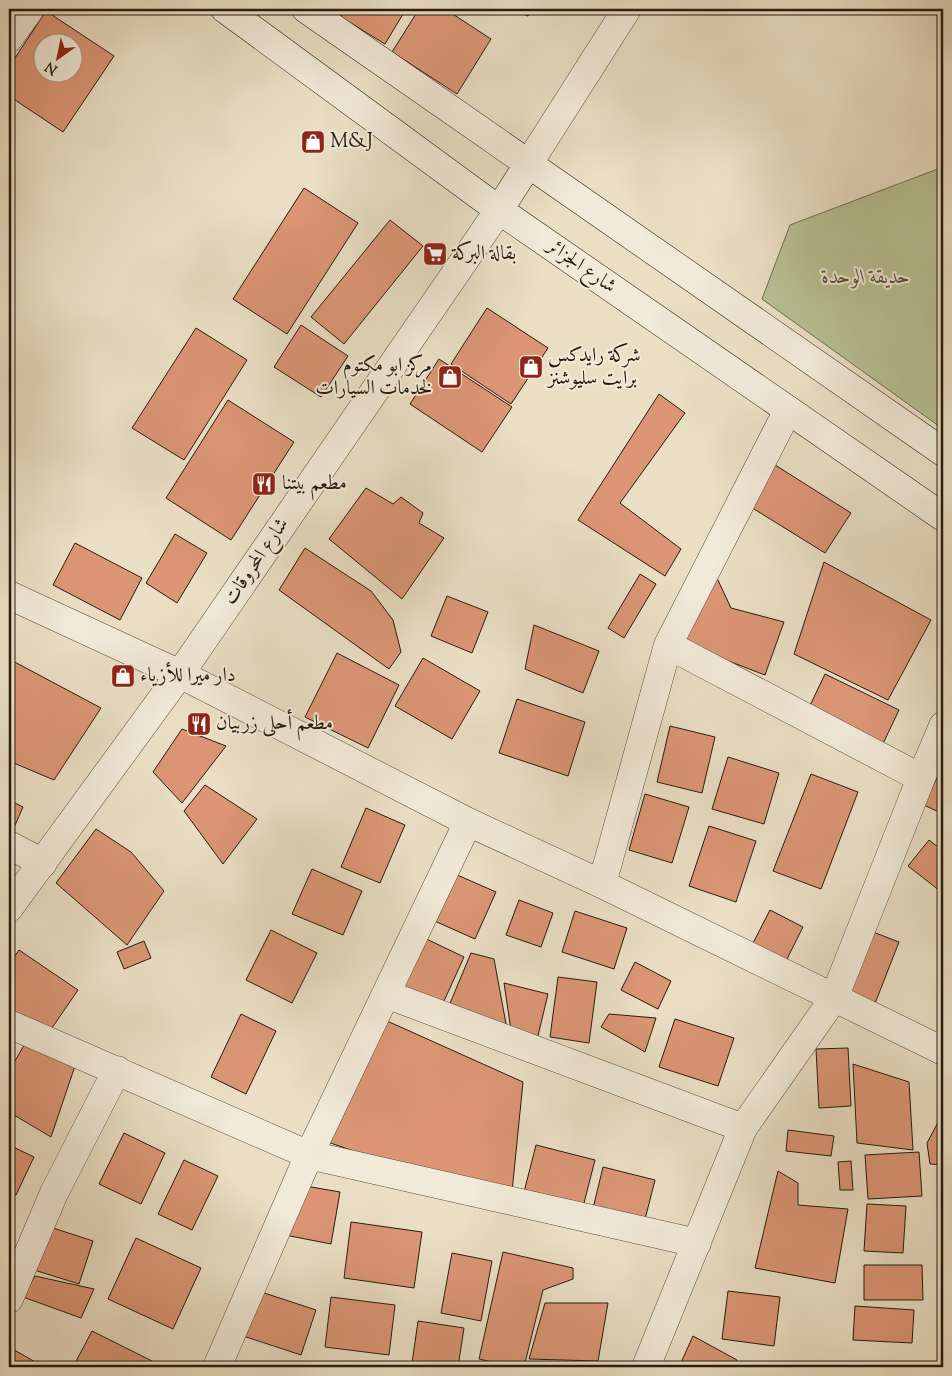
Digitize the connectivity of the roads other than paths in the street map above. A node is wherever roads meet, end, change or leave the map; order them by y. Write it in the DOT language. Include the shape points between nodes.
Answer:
graph roads {
  1 [pos="30,9"];
  2 [pos="225,9"];
  3 [pos="306,9"];
  4 [pos="627,9"];
  5 [pos="9,38"];
  6 [pos="529,163"];
  7 [pos="498,210"];
  8 [pos="788,410"];
  9 [pos="943,452"];
  10 [pos="943,517"];
  11 [pos="9,594"];
  12 [pos="668,645"];
  13 [pos="180,674"];
  14 [pos="943,726"];
  15 [pos="920,778"];
  16 [pos="468,822"];
  17 [pos="9,846"];
  18 [pos="43,862"];
  19 [pos="602,884"];
  20 [pos="9,908"];
  21 [pos="386,994"];
  22 [pos="834,998"];
  23 [pos="9,1024"];
  24 [pos="943,1051"];
  25 [pos="117,1070"];
  26 [pos="743,1128"];
  27 [pos="310,1155"];
  28 [pos="696,1243"];
  29 [pos="9,1299"];
  30 [pos="217,1367"];
  31 [pos="646,1367"];
  1 -- 5 [label="street"];
  2 -- 7 [label="street, شارع الجزائر"];
  3 -- 6 [label="street"];
  4 -- 6 [label="street, شارع المحروقات"];
  6 -- 7 [label="street, شارع المحروقات"];
  6 -- 9 [label="street"];
  7 -- 8 [label="street, شارع الجزائر"];
  7 -- 13 [label="street, شارع المحروقات"];
  8 -- 10 [label="street, شارع الجزائر"];
  8 -- 12 [label="street"];
  11 -- 13 [label="street"];
  12 -- 15 [label="street"];
  12 -- 19 [label="street"];
  13 -- 16 [label="street"];
  13 -- 18 [label="street, شارع المحروقات"];
  14 -- 15 [label="street"];
  15 -- 22 [label="street"];
  16 -- 19 [label="street"];
  16 -- 21 [label="street"];
  17 -- 18 [label="street"];
  18 -- 20 [label="street, شارع المحروقات"];
  19 -- 22 [label="street"];
  21 -- 26 [label="street"];
  21 -- 27 [label="street"];
  22 -- 24 [label="street"];
  22 -- 26 [label="street"];
  23 -- 25 [label="street"];
  25 -- 27 [label="street"];
  25 -- 29 [label="street" via="54,1193"];
  26 -- 28 [label="street"];
  27 -- 28 [label="street"];
  27 -- 30 [label="street"];
  28 -- 31 [label="street"];
}
